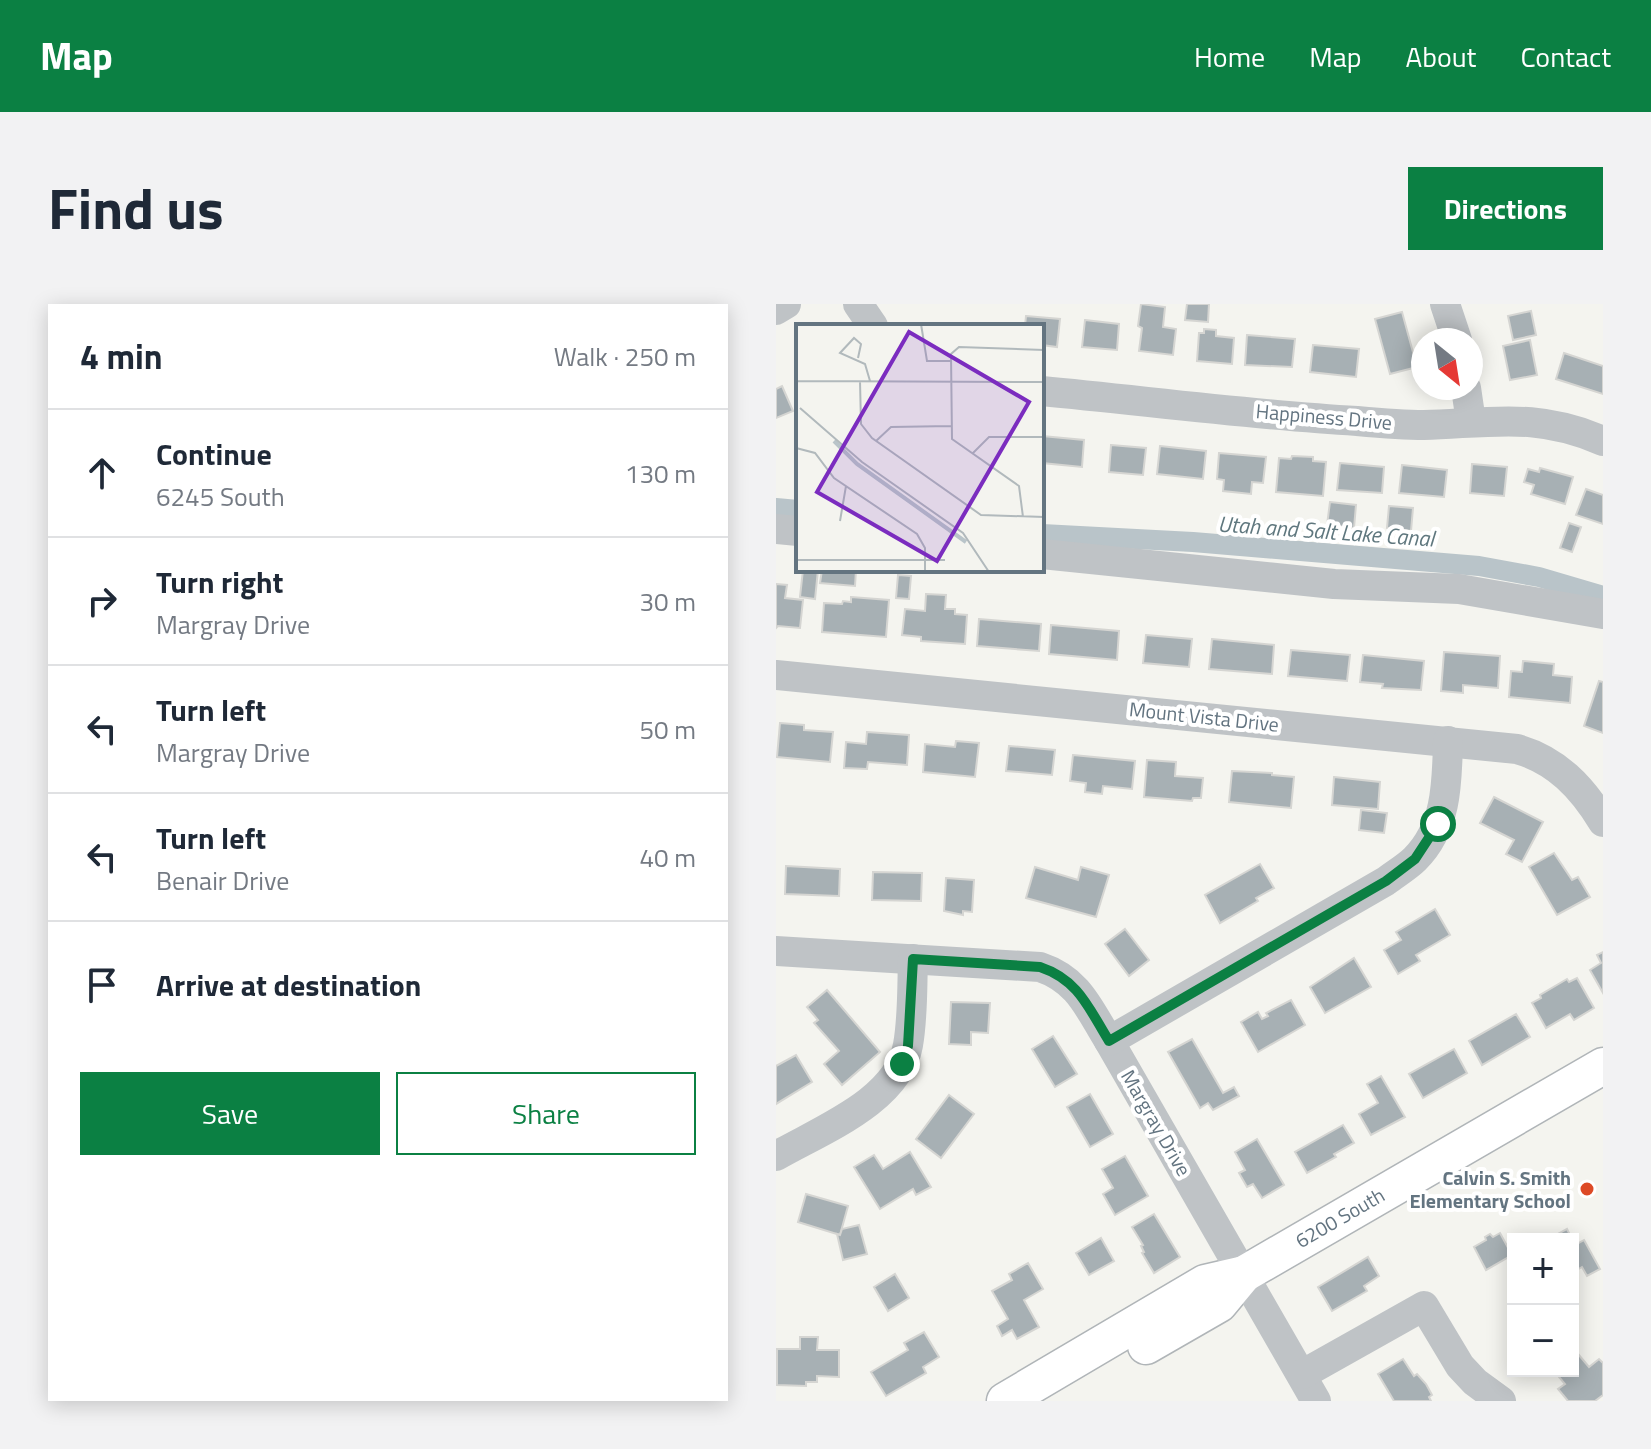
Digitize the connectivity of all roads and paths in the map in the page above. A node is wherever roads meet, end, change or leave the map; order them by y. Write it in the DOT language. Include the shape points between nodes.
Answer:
graph roads {
  1 [pos="786,304"];
  2 [pos="858,304"];
  3 [pos="1445,304"];
  4 [pos="776,310"];
  5 [pos="872,324"];
  6 [pos="1453,328"];
  7 [pos="1044,391"];
  8 [pos="1468,400"];
  9 [pos="1471,422"];
  10 [pos="1603,441"];
  11 [pos="776,529"];
  12 [pos="796,531"];
  13 [pos="1044,554"];
  14 [pos="1603,614"];
  15 [pos="776,675"];
  16 [pos="1448,741"];
  17 [pos="1603,822"];
  18 [pos="776,951"];
  19 [pos="913,959"];
  20 [pos="1109,1041"];
  21 [pos="1603,1066"];
  22 [pos="776,1156"];
  23 [pos="1244,1274"];
  24 [pos="1310,1388"];
  25 [pos="1005,1401"];
  26 [pos="1051,1401"];
  27 [pos="1501,1401"];
  1 -- 4 [label="street"];
  2 -- 5 [label="street"];
  3 -- 6 [label="street"];
  7 -- 9 [label="street, Happiness Drive" via="1353,421"];
  8 -- 9 [label="street"];
  9 -- 10 [label="street, Happiness Drive" via="1528,421"];
  11 -- 12 [label="street"];
  13 -- 14 [label="street" via="1334,584 1459,589"];
  15 -- 16 [label="street, Mount Vista Drive"];
  16 -- 17 [label="street, Mount Vista Drive" via="1537,754 1579,786"];
  16 -- 20 [label="street" via="1443,806 1415,859 1386,881"];
  18 -- 19 [label="street, Margray Drive"];
  19 -- 20 [label="street, Margray Drive" via="1055,972 1077,989"];
  19 -- 22 [label="street" via="908,1046 891,1083"];
  20 -- 23 [label="street, Margray Drive"];
  21 -- 23 [label="main road, 6200 South"];
  23 -- 24 [label="street, Margray Drive"];
  23 -- 25 [label="main road, 6200 South" via="1205,1283"];
  23 -- 26 [label="main road, 6200 South" via="1219,1304"];
  24 -- 27 [label="street" via="1424,1306 1460,1366"];
}
